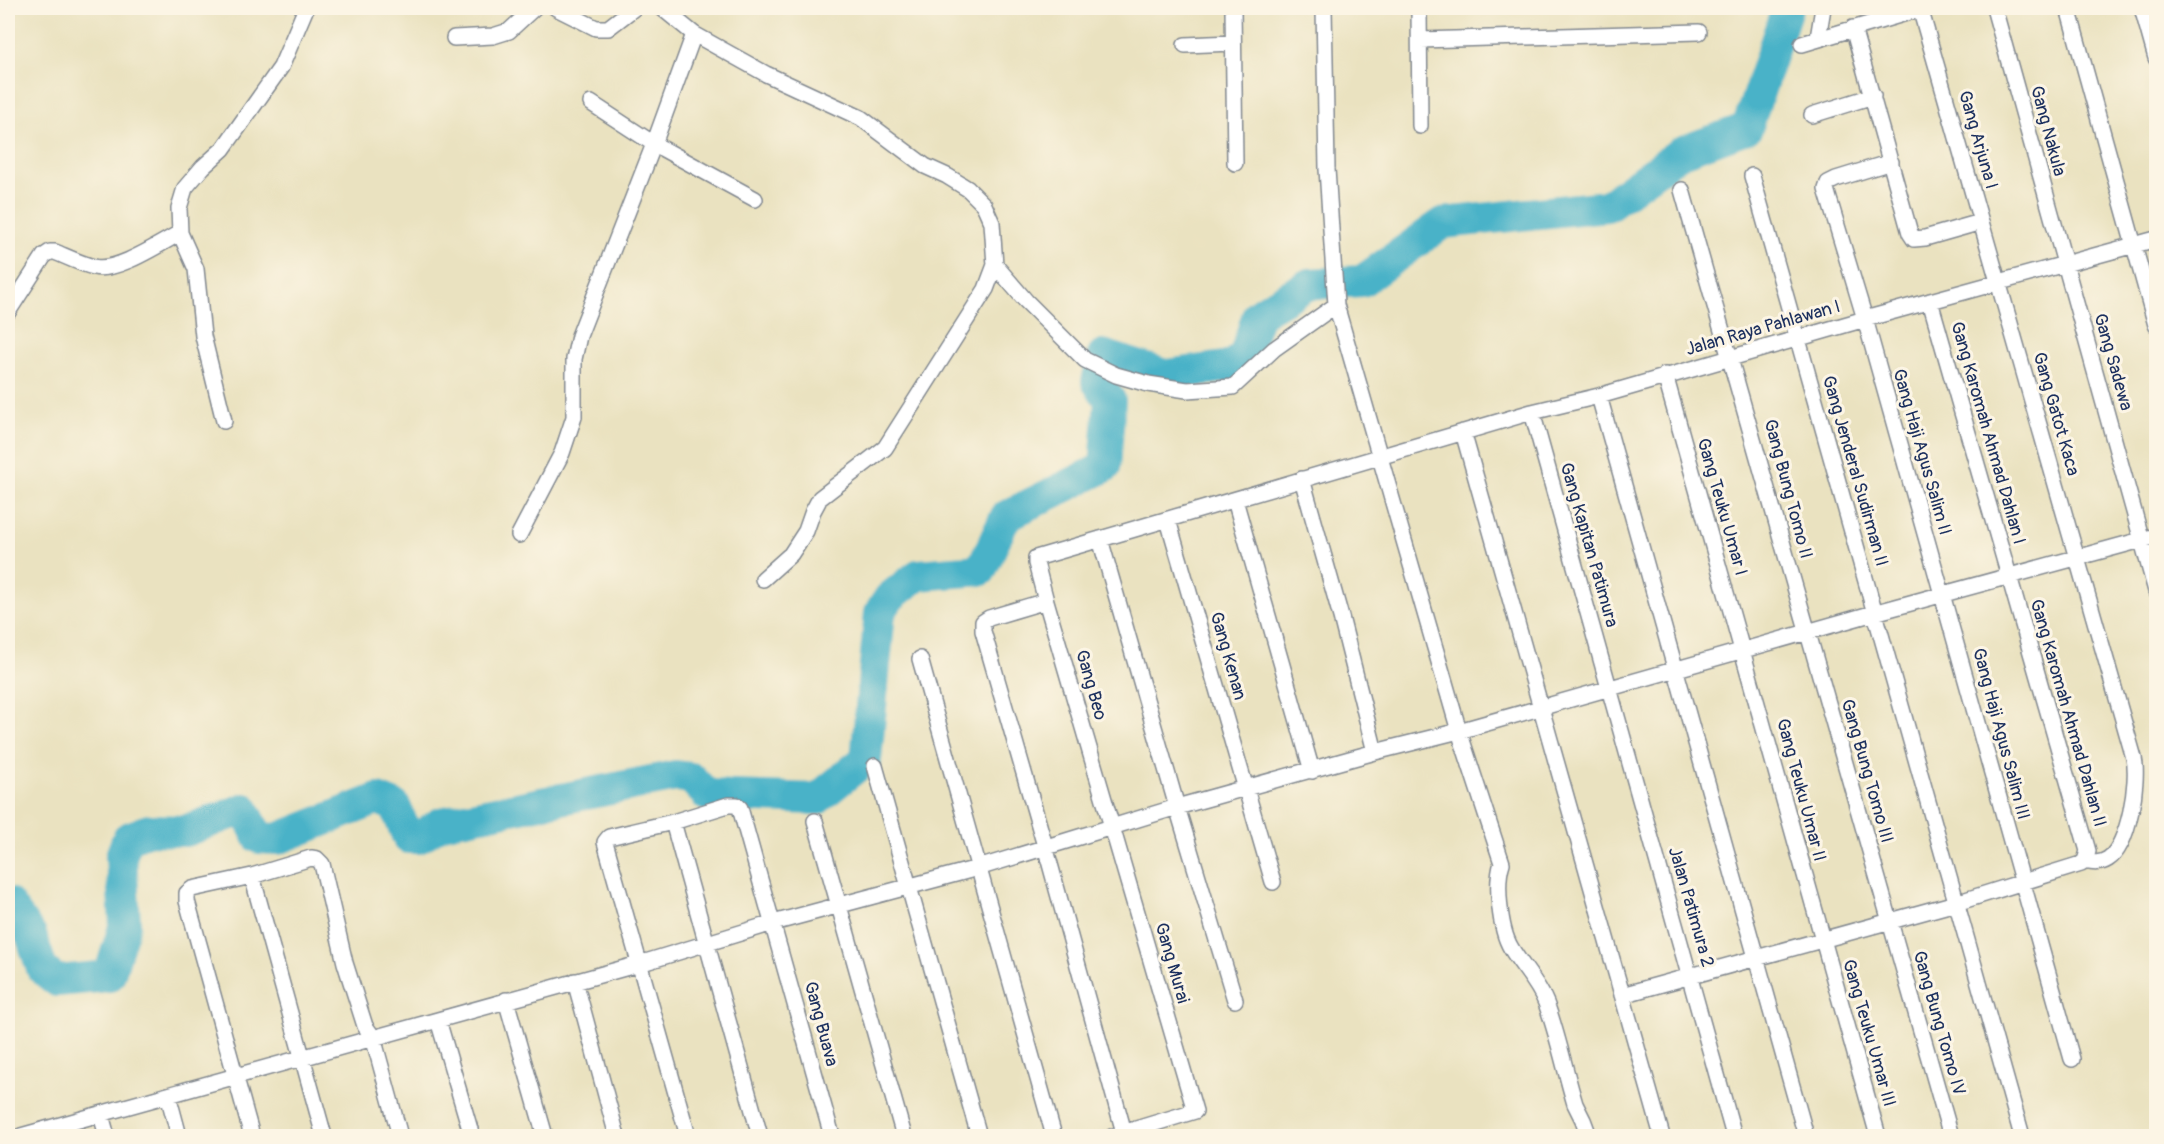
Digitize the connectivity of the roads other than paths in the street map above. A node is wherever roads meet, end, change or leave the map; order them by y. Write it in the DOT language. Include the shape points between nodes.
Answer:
graph roads {
  1 [pos="306,8"];
  2 [pos="534,8"];
  3 [pos="556,8"];
  4 [pos="634,8"];
  5 [pos="662,8"];
  6 [pos="1233,8"];
  7 [pos="1324,8"];
  8 [pos="1419,8"];
  9 [pos="1823,8"];
  10 [pos="1922,8"];
  11 [pos="1994,8"];
  12 [pos="2068,8"];
  13 [pos="2142,8"];
  14 [pos="1853,28"];
  15 [pos="1700,32"];
  16 [pos="694,34"];
  17 [pos="454,38"];
  18 [pos="1818,38"];
  19 [pos="1420,40"];
  20 [pos="1233,43"];
  21 [pos="1802,44"];
  22 [pos="1185,45"];
  23 [pos="2157,58"];
  24 [pos="1873,96"];
  25 [pos="591,103"];
  26 [pos="1812,115"];
  27 [pos="1420,126"];
  28 [pos="654,144"];
  29 [pos="1891,162"];
  30 [pos="1235,163"];
  31 [pos="1752,176"];
  32 [pos="1682,190"];
  33 [pos="755,199"];
  34 [pos="1981,222"];
  35 [pos="180,233"];
  36 [pos="2157,239"];
  37 [pos="2134,244"];
  38 [pos="2064,264"];
  39 [pos="995,265"];
  40 [pos="1999,282"];
  41 [pos="1335,301"];
  42 [pos="1930,301"];
  43 [pos="8,312"];
  44 [pos="1865,319"];
  45 [pos="2157,325"];
  46 [pos="1798,340"];
  47 [pos="1731,357"];
  48 [pos="1665,375"];
  49 [pos="1599,396"];
  50 [pos="1532,412"];
  51 [pos="224,420"];
  52 [pos="1463,432"];
  53 [pos="1381,456"];
  54 [pos="1302,479"];
  55 [pos="1235,500"];
  56 [pos="1170,527"];
  57 [pos="519,535"];
  58 [pos="2150,538"];
  59 [pos="1100,539"];
  60 [pos="1040,556"];
  61 [pos="2076,557"];
  62 [pos="2008,576"];
  63 [pos="763,579"];
  64 [pos="2157,591"];
  65 [pos="1942,595"];
  66 [pos="1046,601"];
  67 [pos="1874,613"];
  68 [pos="1807,632"];
  69 [pos="1742,650"];
  70 [pos="920,659"];
  71 [pos="1674,669"];
  72 [pos="1609,688"];
  73 [pos="1540,707"];
  74 [pos="1460,731"];
  75 [pos="1375,752"];
  76 [pos="875,766"];
  77 [pos="1312,771"];
  78 [pos="1246,789"];
  79 [pos="1177,807"];
  80 [pos="815,820"];
  81 [pos="673,822"];
  82 [pos="1111,827"];
  83 [pos="1045,846"];
  84 [pos="2085,861"];
  85 [pos="978,868"];
  86 [pos="252,876"];
  87 [pos="1273,882"];
  88 [pos="2022,883"];
  89 [pos="910,887"];
  90 [pos="1956,903"];
  91 [pos="839,906"];
  92 [pos="1890,920"];
  93 [pos="773,923"];
  94 [pos="1822,939"];
  95 [pos="705,942"];
  96 [pos="1756,958"];
  97 [pos="639,964"];
  98 [pos="1690,978"];
  99 [pos="575,981"];
  100 [pos="1622,995"];
  101 [pos="506,1000"];
  102 [pos="1235,1000"];
  103 [pos="438,1020"];
  104 [pos="373,1037"];
  105 [pos="301,1058"];
  106 [pos="2072,1059"];
  107 [pos="235,1076"];
  108 [pos="168,1095"];
  109 [pos="101,1115"];
  110 [pos="30,1135"];
  111 [pos="1121,1135"];
  112 [pos="107,1137"];
  113 [pos="179,1137"];
  114 [pos="252,1137"];
  115 [pos="324,1137"];
  116 [pos="400,1137"];
  117 [pos="472,1137"];
  118 [pos="545,1137"];
  119 [pos="617,1137"];
  120 [pos="688,1137"];
  121 [pos="760,1137"];
  122 [pos="832,1137"];
  123 [pos="904,1137"];
  124 [pos="980,1137"];
  125 [pos="1054,1137"];
  126 [pos="1589,1137"];
  127 [pos="1662,1137"];
  128 [pos="1734,1137"];
  129 [pos="1806,1137"];
  130 [pos="1878,1137"];
  131 [pos="1951,1137"];
  132 [pos="2022,1137"];
  1 -- 35 [label="street" via="281,67 223,149 185,188 179,208"];
  2 -- 17 [label="street" via="509,31"];
  3 -- 4 [label="street" via="596,28 608,28"];
  5 -- 16 [label="street"];
  6 -- 20 [label="street"];
  7 -- 41 [label="street"];
  8 -- 19 [label="street"];
  9 -- 18 [label="street"];
  10 -- 14 [label="street"];
  10 -- 34 [label="street, Gang Arjuna I"];
  11 -- 38 [label="street, Gang Nakula"];
  12 -- 37 [label="street"];
  13 -- 23 [label="street"];
  14 -- 18 [label="street"];
  14 -- 24 [label="street"];
  15 -- 19 [label="street"];
  16 -- 28 [label="street"];
  16 -- 39 [label="street" via="766,74 861,118 925,166 968,189 984,205 992,223"];
  18 -- 21 [label="street"];
  19 -- 27 [label="street"];
  20 -- 22 [label="street"];
  20 -- 30 [label="street"];
  24 -- 26 [label="street"];
  24 -- 29 [label="street"];
  25 -- 28 [label="street"];
  28 -- 33 [label="street"];
  28 -- 57 [label="street" via="579,336 574,359 574,417 561,453"];
  29 -- 34 [label="street" via="1914,238"];
  29 -- 44 [label="street, Gang Haji Agus Salim II" via="1836,179 1826,189"];
  31 -- 46 [label="street, Gang Jenderal Sudirman II"];
  32 -- 47 [label="street, Gang Bung Tomo II"];
  34 -- 40 [label="street, Gang Arjuna I"];
  35 -- 43 [label="street" via="107,268 48,252"];
  35 -- 51 [label="street" via="196,270 203,336"];
  36 -- 37 [label="street, Jalan Raya Pahlawan I"];
  37 -- 38 [label="street, Jalan Raya Pahlawan I"];
  37 -- 45 [label="street"];
  38 -- 40 [label="street, Jalan Raya Pahlawan I"];
  38 -- 58 [label="street, Gang Sadewa"];
  39 -- 41 [label="street" via="1086,360 1116,375 1187,390 1233,387"];
  39 -- 63 [label="street" via="986,288 885,448 820,498 791,554"];
  40 -- 42 [label="street, Jalan Raya Pahlawan I"];
  40 -- 61 [label="street, Gang Gatot Kaca"];
  41 -- 53 [label="street"];
  42 -- 44 [label="street, Jalan Raya Pahlawan I"];
  42 -- 62 [label="street, Gang Karomah Ahmad Dahlan I"];
  44 -- 46 [label="street, Jalan Raya Pahlawan I"];
  44 -- 65 [label="street, Gang Haji Agus Salim II"];
  46 -- 47 [label="street, Jalan Raya Pahlawan I"];
  46 -- 67 [label="street, Gang Jenderal Sudirman II"];
  47 -- 48 [label="street, Jalan Raya Pahlawan I"];
  47 -- 68 [label="street, Gang Bung Tomo II"];
  48 -- 49 [label="street, Jalan Raya Pahlawan I"];
  48 -- 69 [label="street, Gang Teuku Umar I"];
  49 -- 50 [label="street, Jalan Raya Pahlawan I"];
  49 -- 71 [label="street"];
  50 -- 52 [label="street, Jalan Raya Pahlawan I"];
  50 -- 72 [label="street, Gang Kapitan Patimura"];
  52 -- 53 [label="street, Jalan Raya Pahlawan I"];
  52 -- 73 [label="street"];
  53 -- 54 [label="street, Jalan Raya Pahlawan I"];
  53 -- 74 [label="street"];
  54 -- 55 [label="street, Jalan Raya Pahlawan I"];
  54 -- 75 [label="street"];
  55 -- 56 [label="street, Jalan Raya Pahlawan I"];
  55 -- 77 [label="street"];
  56 -- 59 [label="street, Jalan Raya Pahlawan I"];
  56 -- 78 [label="street, Gang Kenan"];
  58 -- 61 [label="street"];
  58 -- 64 [label="street, Gang Sadewa"];
  59 -- 60 [label="street, Jalan Raya Pahlawan I"];
  59 -- 79 [label="street"];
  60 -- 66 [label="street, Gang Beo" via="1036,563"];
  61 -- 62 [label="street"];
  61 -- 84 [label="street, Gang Gatot Kaca" via="2136,767 2128,819 2115,852 2097,863"];
  62 -- 65 [label="street"];
  62 -- 84 [label="street, Gang Karomah Ahmad Dahlan II" via="2088,851"];
  65 -- 67 [label="street"];
  65 -- 88 [label="street, Gang Haji Agus Salim III"];
  66 -- 82 [label="street, Gang Beo"];
  66 -- 83 [label="street" via="983,622"];
  67 -- 68 [label="street"];
  67 -- 90 [label="street, Gang Jenderal Sudirman II"];
  68 -- 69 [label="street"];
  68 -- 92 [label="street, Gang Bung Tomo III"];
  69 -- 71 [label="street"];
  69 -- 94 [label="street, Gang Teuku Umar II"];
  70 -- 85 [label="street"];
  71 -- 72 [label="street"];
  71 -- 96 [label="street"];
  72 -- 73 [label="street"];
  72 -- 98 [label="street, Jalan Patimura 2"];
  73 -- 74 [label="street"];
  73 -- 100 [label="street"];
  74 -- 75 [label="street"];
  74 -- 126 [label="street" via="1502,863 1498,872 1501,916 1509,946 1545,1002 1575,1104"];
  75 -- 77 [label="street"];
  76 -- 89 [label="street"];
  77 -- 78 [label="street"];
  78 -- 79 [label="street"];
  78 -- 87 [label="street, Gang Kenan"];
  79 -- 82 [label="street"];
  79 -- 102 [label="street"];
  80 -- 91 [label="street"];
  81 -- 93 [label="street, Gang Buava" via="728,805 740,808"];
  81 -- 95 [label="street"];
  81 -- 97 [label="street" via="609,837 605,842"];
  82 -- 83 [label="street"];
  82 -- 111 [label="street, Gang Murai" via="1195,1111"];
  83 -- 85 [label="street"];
  83 -- 111 [label="street"];
  84 -- 88 [label="street, Gang Gatot Kaca"];
  85 -- 89 [label="street"];
  85 -- 125 [label="street"];
  86 -- 104 [label="street" via="311,858 322,864 345,963 365,1026"];
  86 -- 105 [label="street"];
  86 -- 107 [label="street" via="187,893"];
  88 -- 90 [label="street, Gang Gatot Kaca"];
  88 -- 106 [label="street, Gang Haji Agus Salim III"];
  89 -- 91 [label="street"];
  89 -- 124 [label="street"];
  90 -- 92 [label="street, Gang Gatot Kaca"];
  90 -- 132 [label="street, Gang Jenderal Sudirman II"];
  91 -- 93 [label="street"];
  91 -- 123 [label="street"];
  92 -- 94 [label="street, Gang Gatot Kaca"];
  92 -- 131 [label="street, Gang Bung Tomo IV"];
  93 -- 95 [label="street"];
  93 -- 122 [label="street, Gang Buava"];
  94 -- 96 [label="street, Gang Gatot Kaca"];
  94 -- 130 [label="street, Gang Teuku Umar III"];
  95 -- 97 [label="street"];
  95 -- 121 [label="street"];
  96 -- 98 [label="street, Gang Gatot Kaca"];
  96 -- 129 [label="street"];
  97 -- 99 [label="street"];
  97 -- 120 [label="street"];
  98 -- 100 [label="street, Gang Gatot Kaca"];
  98 -- 128 [label="street, Jalan Patimura 2"];
  99 -- 101 [label="street"];
  99 -- 119 [label="street"];
  100 -- 127 [label="street"];
  101 -- 103 [label="street"];
  101 -- 118 [label="street"];
  103 -- 104 [label="street"];
  103 -- 117 [label="street"];
  104 -- 105 [label="street"];
  104 -- 116 [label="street"];
  105 -- 107 [label="street"];
  105 -- 115 [label="street"];
  107 -- 108 [label="street"];
  107 -- 114 [label="street"];
  108 -- 109 [label="street"];
  108 -- 113 [label="street"];
  109 -- 110 [label="street"];
  109 -- 112 [label="street"];
}
